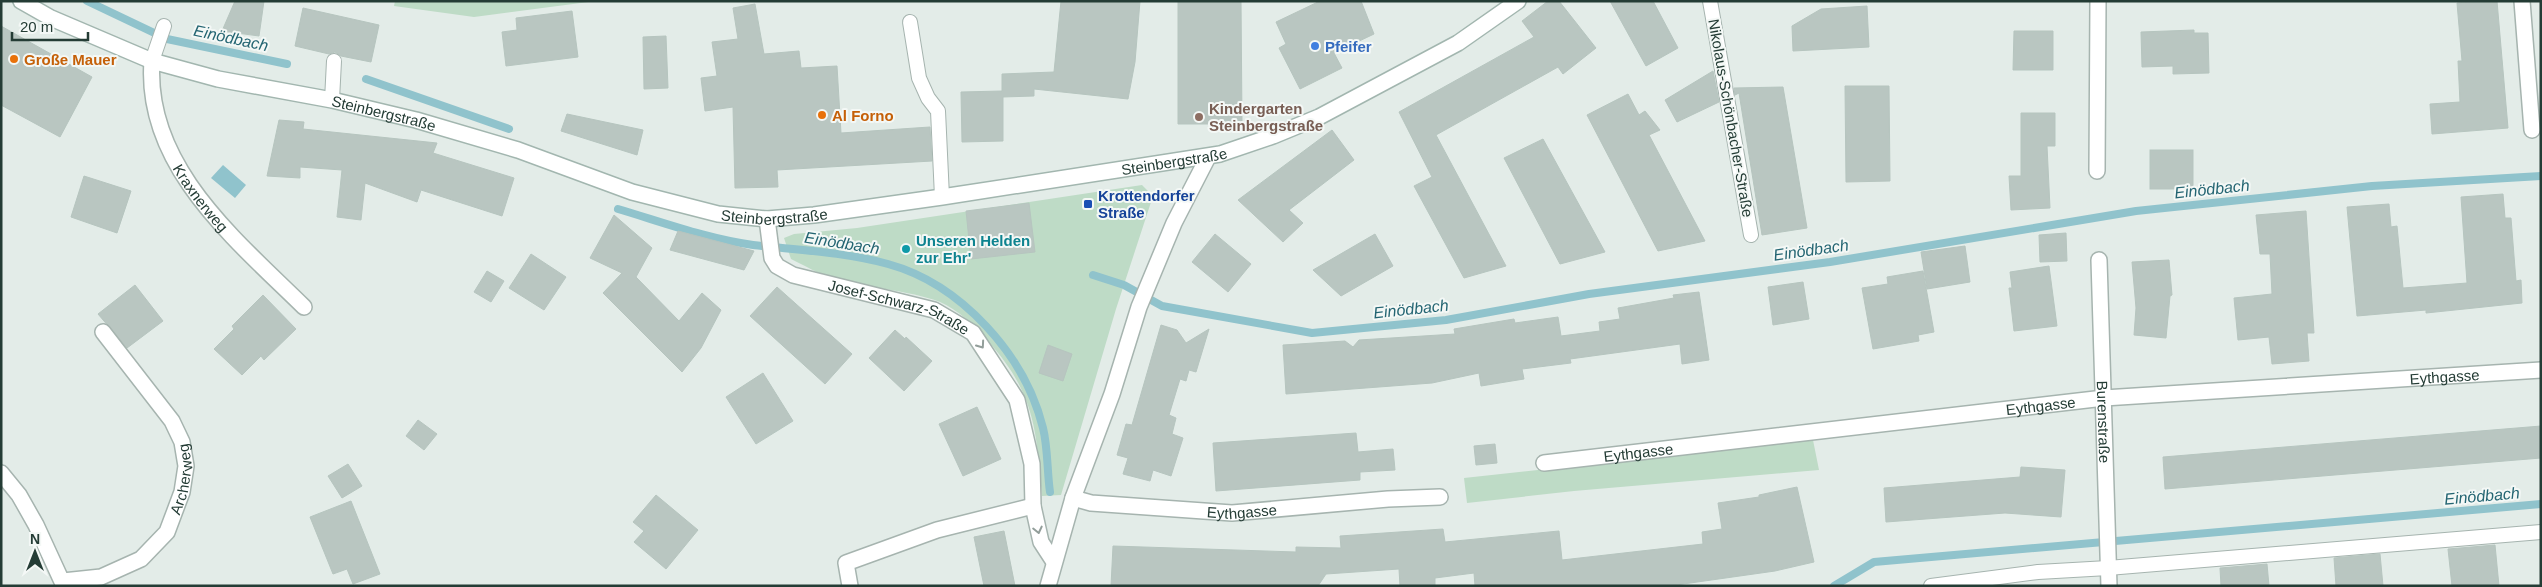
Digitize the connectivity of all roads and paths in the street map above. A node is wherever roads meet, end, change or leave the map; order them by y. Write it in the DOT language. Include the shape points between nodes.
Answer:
graph roads {
  1 [pos="21,1"];
  2 [pos="1518,1"];
  3 [pos="1710,1"];
  4 [pos="2098,1"];
  5 [pos="2522,1"];
  6 [pos="910,22"];
  7 [pos="163,27"];
  8 [pos="152,61"];
  9 [pos="334,61"];
  10 [pos="332,100"];
  11 [pos="2532,130"];
  12 [pos="1208,157"];
  13 [pos="2097,171"];
  14 [pos="942,197"];
  15 [pos="767,226"];
  16 [pos="1751,236"];
  17 [pos="2099,260"];
  18 [pos="304,307"];
  19 [pos="103,332"];
  20 [pos="2541,370"];
  21 [pos="2104,398"];
  22 [pos="1544,462"];
  23 [pos="1,473"];
  24 [pos="1440,497"];
  25 [pos="1073,498"];
  26 [pos="1032,506"];
  27 [pos="2541,532"];
  28 [pos="1054,562"];
  29 [pos="2108,564"];
  30 [pos="60,584"];
  31 [pos="850,586"];
  32 [pos="1048,586"];
  33 [pos="1931,586"];
  34 [pos="2109,586"];
  1 -- 8 [label="street, Steinbergstraße" via="51,18"];
  2 -- 12 [label="street, Steinbergstraße" via="1458,43 1319,117 1257,142"];
  3 -- 16 [label="lane, Nikolaus-Schönbacher-Straße"];
  4 -- 13 [label="street"];
  5 -- 11 [label="street"];
  6 -- 14 [label="lane" via="919,78 938,111"];
  7 -- 8 [label="lane"];
  8 -- 10 [label="street, Steinbergstraße" via="218,79"];
  8 -- 18 [label="street, Kraxnerweg" via="153,107 174,161 213,218"];
  9 -- 10 [label="lane"];
  10 -- 15 [label="street, Steinbergstraße" via="518,150 632,192"];
  12 -- 14 [label="street, Steinbergstraße"];
  12 -- 25 [label="street" via="1147,285 1112,394"];
  14 -- 15 [label="street, Steinbergstraße" via="814,215"];
  15 -- 26 [label="street, Josef-Schwarz-Straße, one-way" via="774,262 793,275 934,310 972,333 1017,400 1032,464"];
  17 -- 21 [label="street, Burenstraße"];
  19 -- 30 [label="street, Archerweg" via="172,421 182,442 186,466 182,492 168,532 141,559 101,577"];
  20 -- 21 [label="street, Eythgasse"];
  21 -- 22 [label="street, Eythgasse"];
  21 -- 29 [label="street, Burenstraße"];
  23 -- 30 [label="street" via="19,495"];
  24 -- 25 [label="street, Eythgasse" via="1232,513 1091,504"];
  25 -- 28 [label="street"];
  26 -- 28 [label="street, Josef-Schwarz-Straße, one-way" via="1041,542"];
  26 -- 31 [label="street" via="937,530 846,563"];
  27 -- 29 [label="lane"];
  28 -- 32 [label="street"];
  29 -- 33 [label="lane"];
  29 -- 34 [label="street, Burenstraße"];
}
